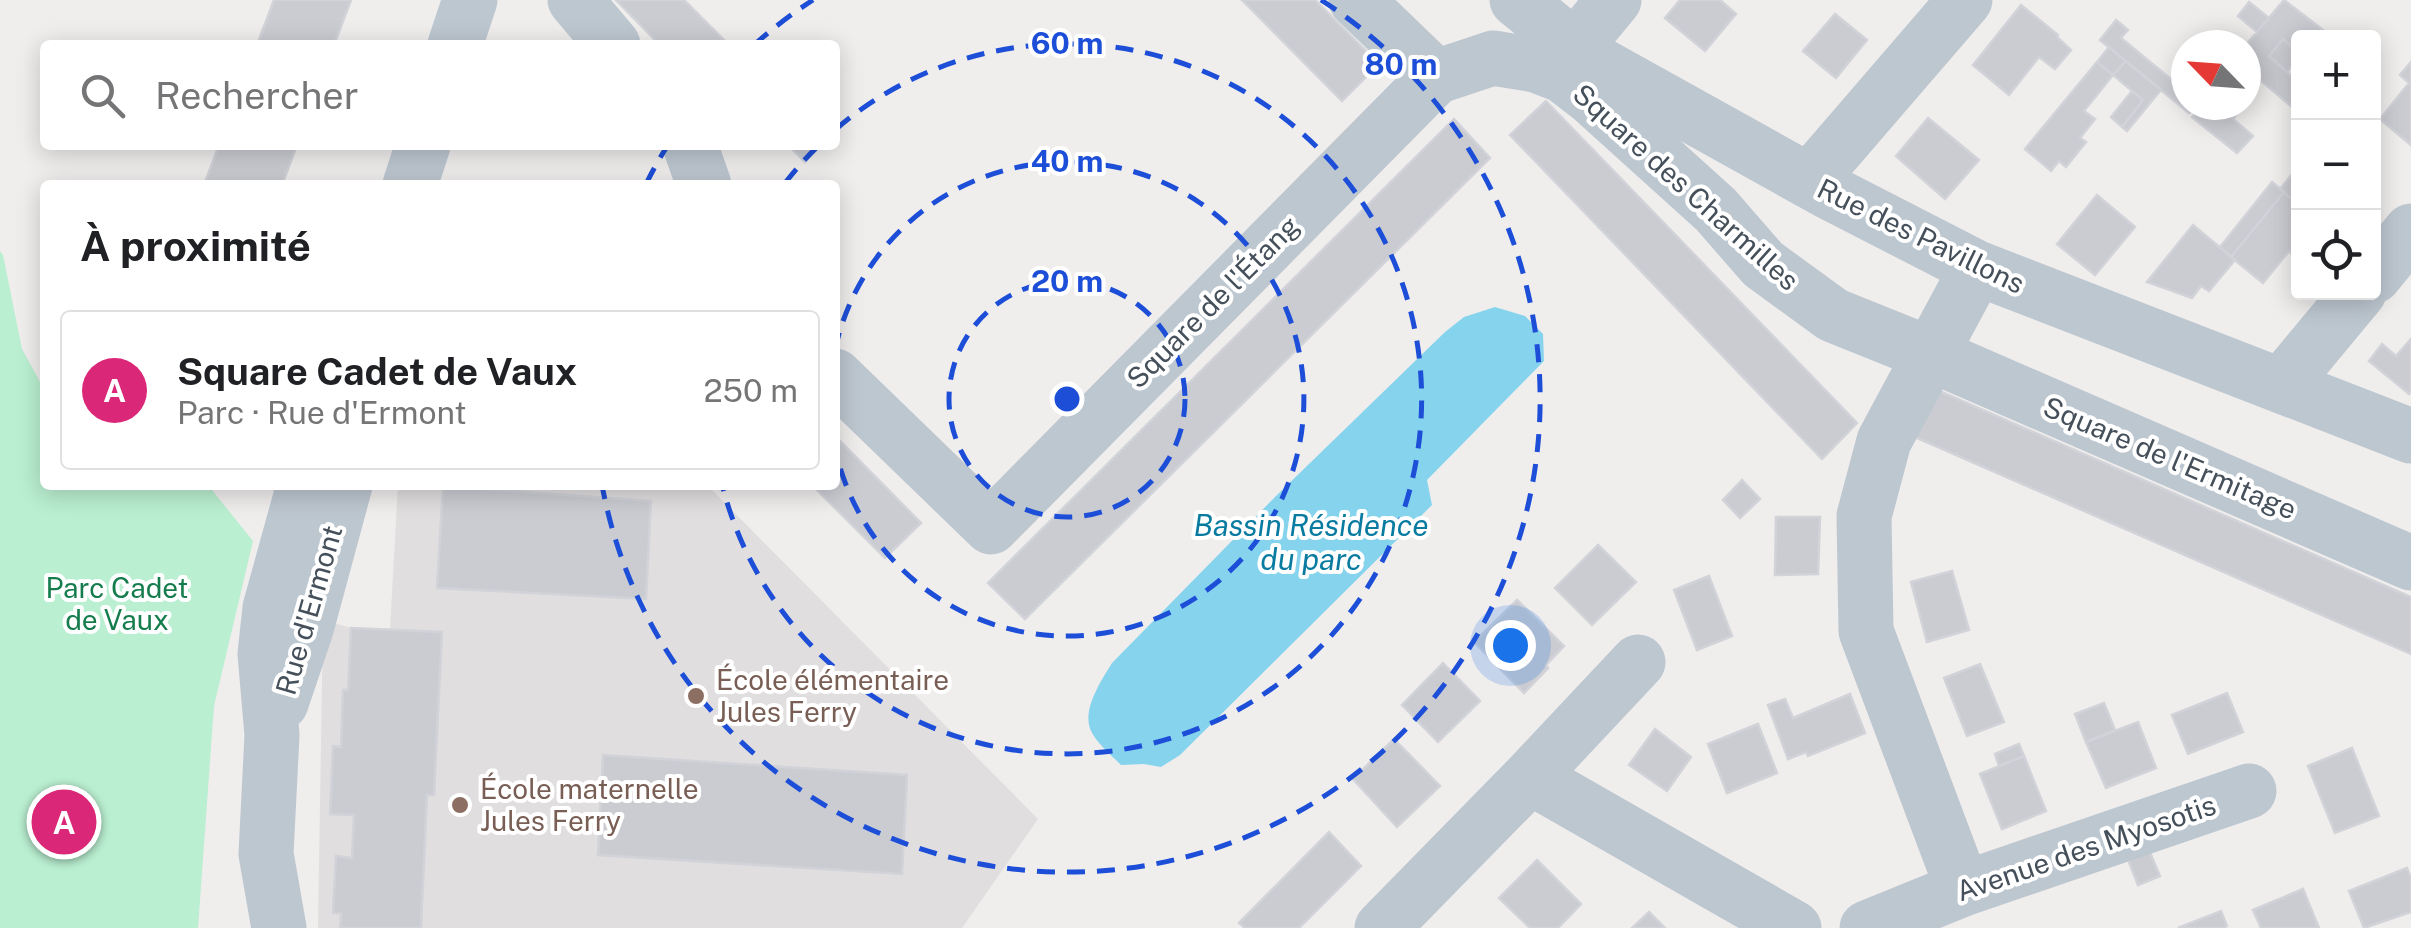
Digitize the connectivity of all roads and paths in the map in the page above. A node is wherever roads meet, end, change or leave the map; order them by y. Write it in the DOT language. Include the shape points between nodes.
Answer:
graph roads {
  1 [pos="470,0"];
  2 [pos="575,0"];
  3 [pos="1356,0"];
  4 [pos="1517,0"];
  5 [pos="1614,0"];
  6 [pos="1965,0"];
  7 [pos="457,40"];
  8 [pos="609,40"];
  9 [pos="1575,47"];
  10 [pos="1436,77"];
  11 [pos="420,150"];
  12 [pos="692,150"];
  13 [pos="412,180"];
  14 [pos="702,180"];
  15 [pos="1809,181"];
  16 [pos="2411,231"];
  17 [pos="2381,267"];
  18 [pos="1976,268"];
  19 [pos="2353,300"];
  20 [pos="1930,354"];
  21 [pos="840,381"];
  22 [pos="2281,386"];
  23 [pos="2411,436"];
  24 [pos="303,490"];
  25 [pos="344,490"];
  26 [pos="2411,563"];
  27 [pos="1638,662"];
  28 [pos="272,735"];
  29 [pos="1530,777"];
  30 [pos="2249,791"];
  31 [pos="266,854"];
  32 [pos="1964,889"];
  33 [pos="248,928"];
  34 [pos="278,928"];
  35 [pos="1382,928"];
  36 [pos="1794,928"];
  37 [pos="1867,928"];
  1 -- 7 [label="street"];
  2 -- 8 [label="street"];
  3 -- 10 [label="street"];
  4 -- 9 [label="street, Rue des Pavillons"];
  5 -- 9 [label="street"];
  6 -- 15 [label="street"];
  9 -- 15 [label="street, Rue des Pavillons"];
  10 -- 20 [label="street, Square des Charmilles" via="1493,58 1562,75 1716,210 1763,264 1833,315"];
  10 -- 21 [label="street, Square de l'Étang" via="991,527"];
  11 -- 13 [label="street"];
  12 -- 14 [label="street"];
  15 -- 18 [label="street, Rue des Pavillons"];
  16 -- 17 [label="street"];
  18 -- 20 [label="street"];
  18 -- 22 [label="street, Rue des Pavillons"];
  19 -- 22 [label="street"];
  20 -- 26 [label="street, Square de l'Ermitage"];
  20 -- 32 [label="street" via="1884,441 1865,512 1866,631"];
  22 -- 23 [label="street, Rue des Pavillons"];
  24 -- 28 [label="street, Rue d'Ermont" via="267,626"];
  25 -- 28 [label="street, Rue d'Ermont"];
  27 -- 29 [label="street"];
  28 -- 31 [label="street, Rue d'Ermont"];
  29 -- 35 [label="street"];
  29 -- 36 [label="street"];
  30 -- 32 [label="street, Avenue des Myosotis"];
  31 -- 33 [label="street, Rue d'Ermont"];
  31 -- 34 [label="street, Rue d'Ermont"];
  32 -- 37 [label="street, Avenue des Myosotis"];
}
